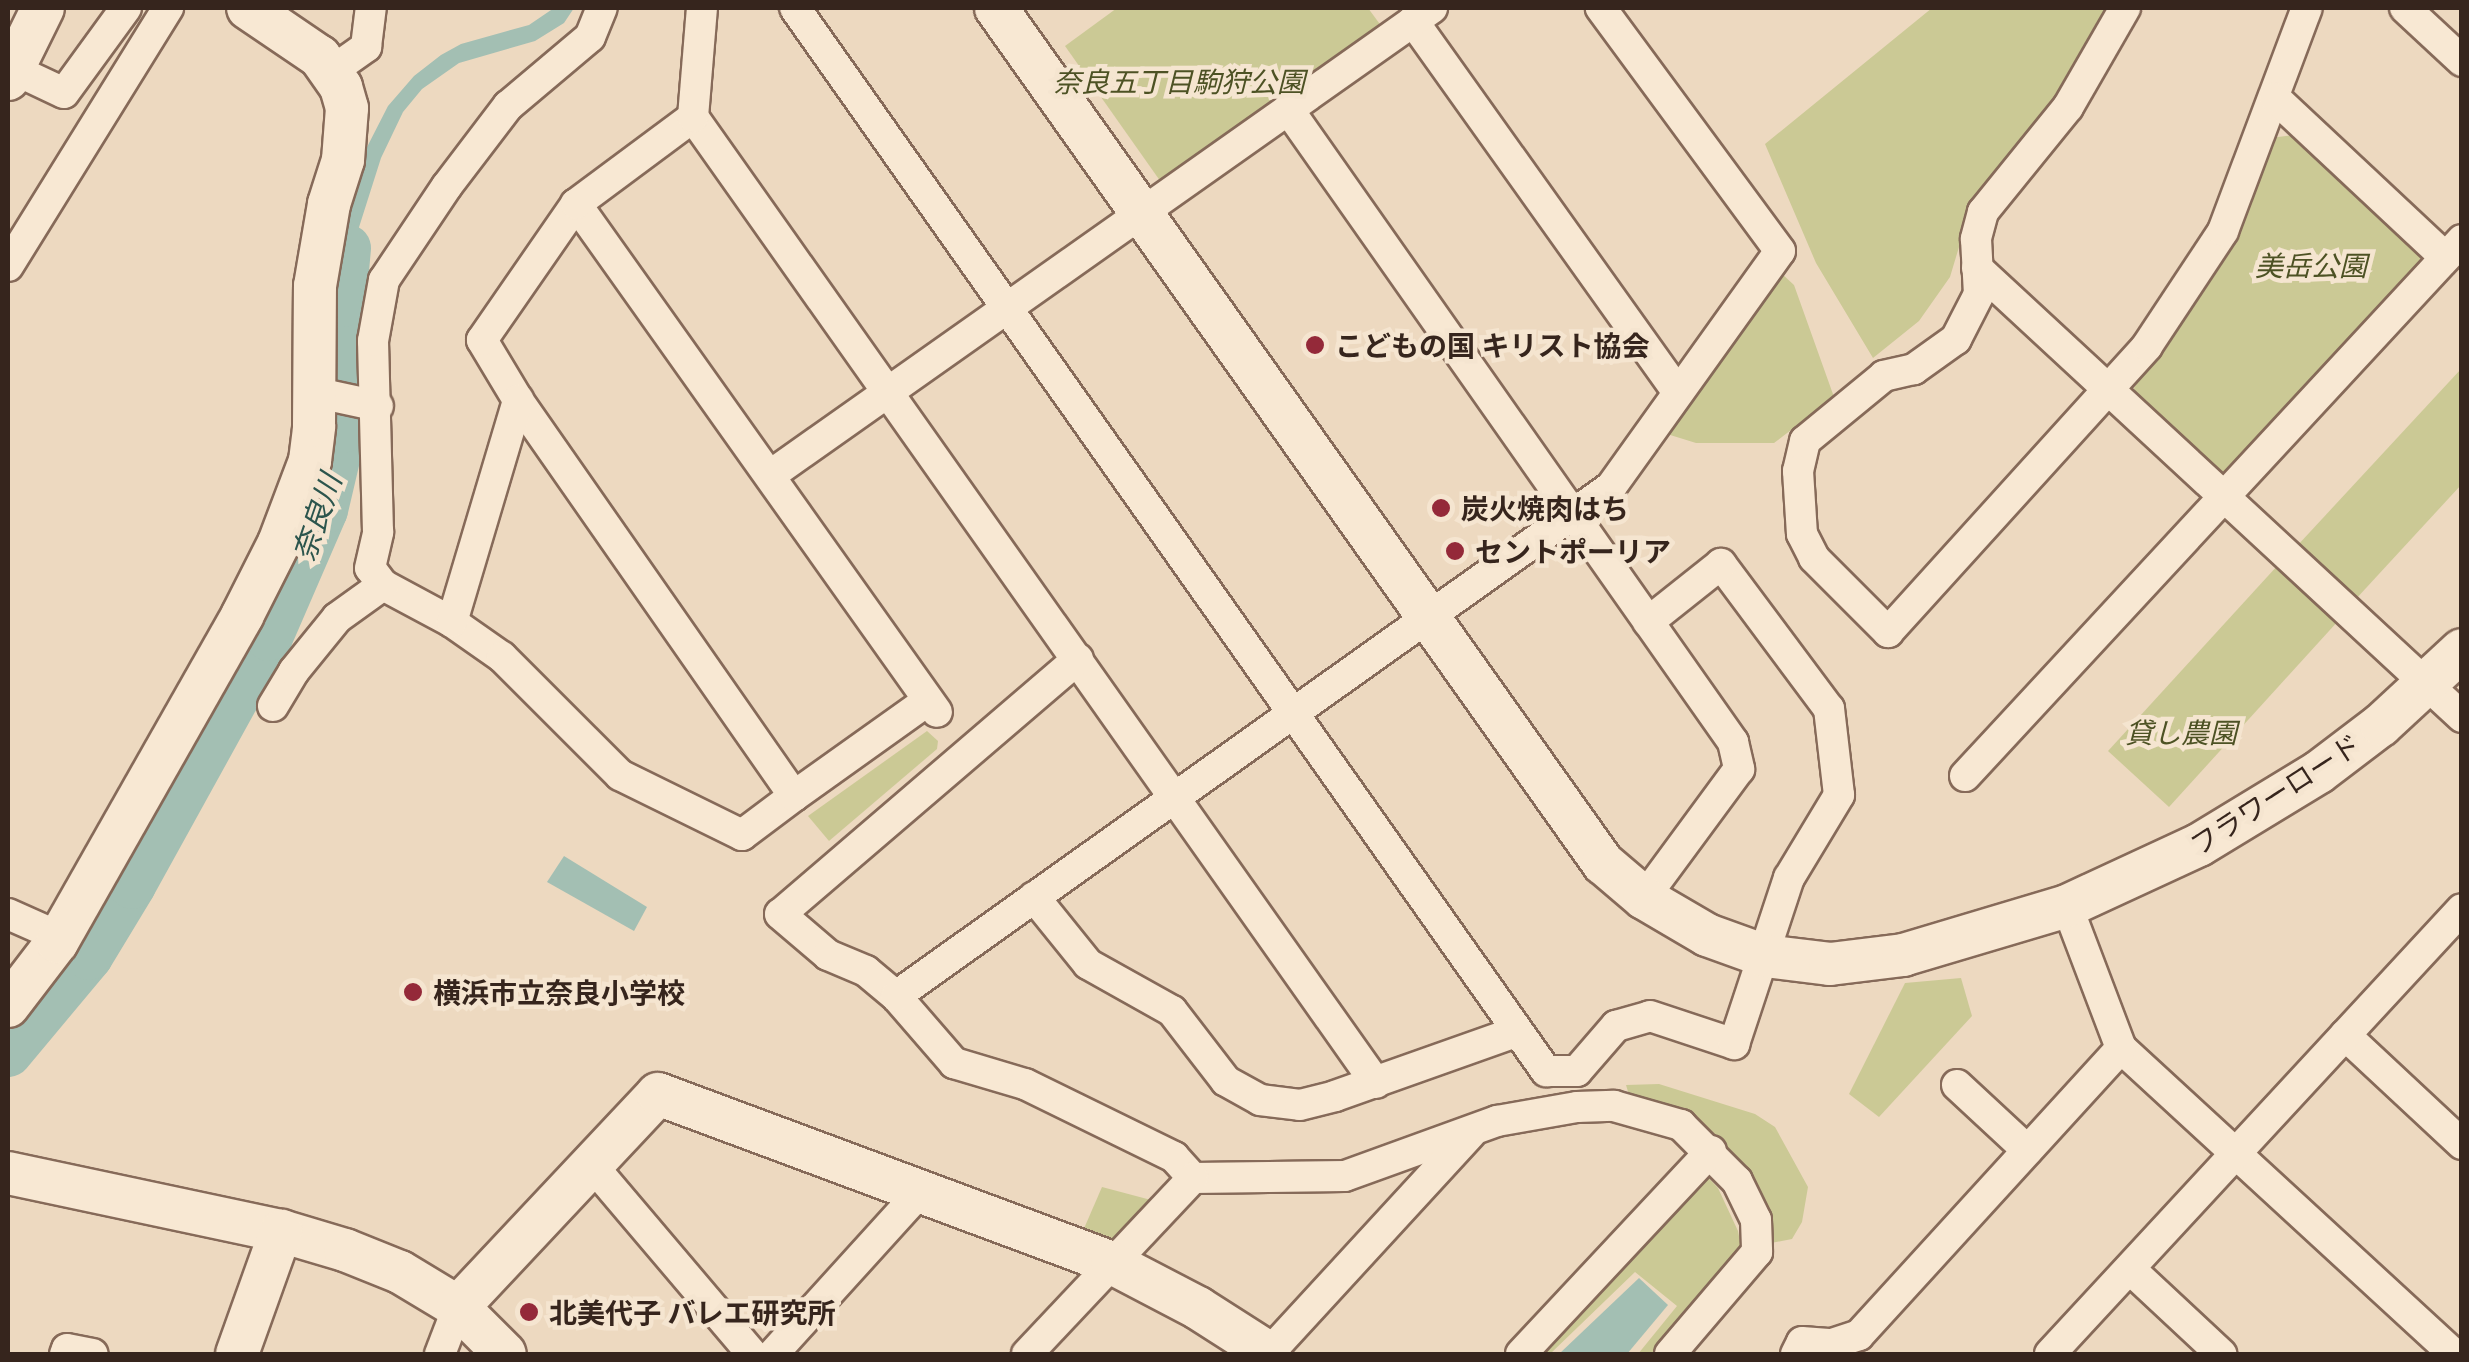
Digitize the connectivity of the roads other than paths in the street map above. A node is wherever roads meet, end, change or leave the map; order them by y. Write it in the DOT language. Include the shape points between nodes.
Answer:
graph roads {
  1 [pos="44,8"];
  2 [pos="126,8"];
  3 [pos="168,8"];
  4 [pos="248,8"];
  5 [pos="371,8"];
  6 [pos="602,8"];
  7 [pos="702,8"];
  8 [pos="795,8"];
  9 [pos="996,8"];
  10 [pos="1601,8"];
  11 [pos="2125,8"];
  12 [pos="2307,8"];
  13 [pos="2404,8"];
  14 [pos="1422,14"];
  15 [pos="2462,60"];
  16 [pos="332,70"];
  17 [pos="10,74"];
  18 [pos="2275,98"];
  19 [pos="1288,109"];
  20 [pos="693,116"];
  21 [pos="576,204"];
  22 [pos="1141,213"];
  23 [pos="2453,248"];
  24 [pos="8,266"];
  25 [pos="1978,268"];
  26 [pos="1007,308"];
  27 [pos="1676,390"];
  28 [pos="889,392"];
  29 [pos="2110,392"];
  30 [pos="332,396"];
  31 [pos="518,400"];
  32 [pos="371,404"];
  33 [pos="772,474"];
  34 [pos="2224,497"];
  35 [pos="1572,515"];
  36 [pos="382,585"];
  37 [pos="1426,618"];
  38 [pos="452,622"];
  39 [pos="1648,622"];
  40 [pos="2462,650"];
  41 [pos="1078,659"];
  42 [pos="2426,685"];
  43 [pos="273,706"];
  44 [pos="1293,714"];
  45 [pos="2462,717"];
  46 [pos="947,724"];
  47 [pos="1966,776"];
  48 [pos="794,796"];
  49 [pos="1174,800"];
  50 [pos="1034,897"];
  51 [pos="1644,898"];
  52 [pos="2068,906"];
  53 [pos="8,914"];
  54 [pos="2458,920"];
  55 [pos="60,937"];
  56 [pos="1765,956"];
  57 [pos="896,996"];
  58 [pos="8,1006"];
  59 [pos="1516,1032"];
  60 [pos="2345,1035"];
  61 [pos="2121,1048"];
  62 [pos="1376,1083"];
  63 [pos="1957,1085"];
  64 [pos="1472,1132"];
  65 [pos="2462,1144"];
  66 [pos="2027,1150"];
  67 [pos="1711,1151"];
  68 [pos="2236,1153"];
  69 [pos="591,1164"];
  70 [pos="8,1174"];
  71 [pos="1193,1178"];
  72 [pos="919,1192"];
  73 [pos="281,1231"];
  74 [pos="1112,1263"];
  75 [pos="2130,1269"];
  76 [pos="458,1308"];
  77 [pos="1869,1345"];
  78 [pos="65,1354"];
  79 [pos="94,1354"];
  80 [pos="237,1354"];
  81 [pos="440,1354"];
  82 [pos="504,1354"];
  83 [pos="752,1354"];
  84 [pos="773,1354"];
  85 [pos="1027,1354"];
  86 [pos="1269,1354"];
  87 [pos="1521,1354"];
  88 [pos="1670,1354"];
  89 [pos="1796,1354"];
  90 [pos="2050,1354"];
  91 [pos="2221,1354"];
  92 [pos="2454,1354"];
  1 -- 17 [label="street"];
  2 -- 17 [label="street" via="64,93"];
  3 -- 24 [label="street"];
  4 -- 16 [label="street"];
  5 -- 16 [label="street" via="366,47"];
  6 -- 32 [label="street" via="590,38 508,106 384,280"];
  7 -- 20 [label="street"];
  8 -- 26 [label="street"];
  9 -- 22 [label="street, フラワーロード"];
  10 -- 27 [label="street" via="1780,252"];
  11 -- 25 [label="street" via="2068,107 1983,212"];
  12 -- 18 [label="street"];
  13 -- 15 [label="street"];
  14 -- 19 [label="street"];
  14 -- 27 [label="street"];
  16 -- 55 [label="street" via="347,108 347,135 314,286 314,426 297,502 250,602"];
  18 -- 23 [label="street"];
  18 -- 29 [label="street" via="2223,231"];
  19 -- 22 [label="street"];
  19 -- 35 [label="street"];
  20 -- 21 [label="street"];
  20 -- 28 [label="street"];
  21 -- 31 [label="street" via="482,340"];
  21 -- 33 [label="street"];
  22 -- 26 [label="street"];
  22 -- 37 [label="street, フラワーロード"];
  23 -- 34 [label="street"];
  25 -- 29 [label="street"];
  25 -- 29 [label="street" via="1979,294 1956,339 1914,369 1884,376 1805,441 1798,471 1802,534 1848,597 1888,632"];
  26 -- 28 [label="street"];
  26 -- 44 [label="street"];
  27 -- 35 [label="street" via="1610,486"];
  28 -- 33 [label="street"];
  28 -- 41 [label="street"];
  29 -- 34 [label="street"];
  30 -- 32 [label="street"];
  31 -- 38 [label="street"];
  31 -- 48 [label="street"];
  32 -- 36 [label="street" via="378,532 370,568"];
  33 -- 46 [label="street"];
  34 -- 42 [label="street"];
  34 -- 47 [label="street"];
  35 -- 37 [label="street"];
  35 -- 39 [label="street"];
  36 -- 38 [label="street"];
  36 -- 43 [label="street" via="337,618"];
  37 -- 44 [label="street"];
  37 -- 51 [label="street, フラワーロード" via="1603,863"];
  38 -- 48 [label="street" via="502,657 620,775 742,835"];
  39 -- 51 [label="street" via="1733,742 1740,768"];
  39 -- 56 [label="street" via="1721,564 1829,709 1839,795 1789,878"];
  40 -- 42 [label="street, フラワーロード"];
  41 -- 46 [label="street"];
  41 -- 49 [label="street"];
  42 -- 45 [label="street"];
  42 -- 52 [label="street, フラワーロード" via="2265,807"];
  44 -- 49 [label="street"];
  44 -- 59 [label="street"];
  46 -- 48 [label="street"];
  46 -- 57 [label="street" via="780,914 828,955 866,971"];
  49 -- 50 [label="street"];
  49 -- 62 [label="street"];
  50 -- 57 [label="street"];
  50 -- 62 [label="street" via="1088,964 1172,1011 1226,1081 1260,1100 1300,1105"];
  51 -- 56 [label="street, フラワーロード" via="1707,935"];
  52 -- 56 [label="street, フラワーロード" via="1874,960 1830,964"];
  52 -- 61 [label="street"];
  53 -- 55 [label="street"];
  54 -- 60 [label="street"];
  55 -- 58 [label="street"];
  56 -- 59 [label="street" via="1734,1044 1650,1016 1616,1026 1576,1071 1546,1072"];
  57 -- 71 [label="street" via="954,1063 1025,1084 1174,1157"];
  59 -- 62 [label="street"];
  60 -- 65 [label="street"];
  60 -- 68 [label="street"];
  61 -- 66 [label="street"];
  61 -- 68 [label="street"];
  63 -- 66 [label="street"];
  64 -- 67 [label="street" via="1540,1113 1614,1106 1681,1125"];
  64 -- 71 [label="street" via="1345,1176"];
  64 -- 86 [label="street"];
  66 -- 77 [label="street"];
  67 -- 87 [label="street"];
  67 -- 88 [label="street" via="1737,1181 1756,1220 1757,1252"];
  68 -- 75 [label="street"];
  68 -- 92 [label="street"];
  69 -- 72 [label="street" via="658,1094"];
  69 -- 76 [label="street"];
  69 -- 83 [label="street"];
  70 -- 73 [label="street"];
  71 -- 74 [label="street"];
  72 -- 74 [label="street"];
  72 -- 84 [label="street"];
  73 -- 76 [label="street" via="400,1272"];
  73 -- 80 [label="street"];
  74 -- 85 [label="street"];
  74 -- 86 [label="street"];
  75 -- 90 [label="street"];
  75 -- 91 [label="street"];
  76 -- 81 [label="street"];
  76 -- 82 [label="street"];
  77 -- 89 [label="street" via="1802,1342"];
  78 -- 79 [label="street"];
}
